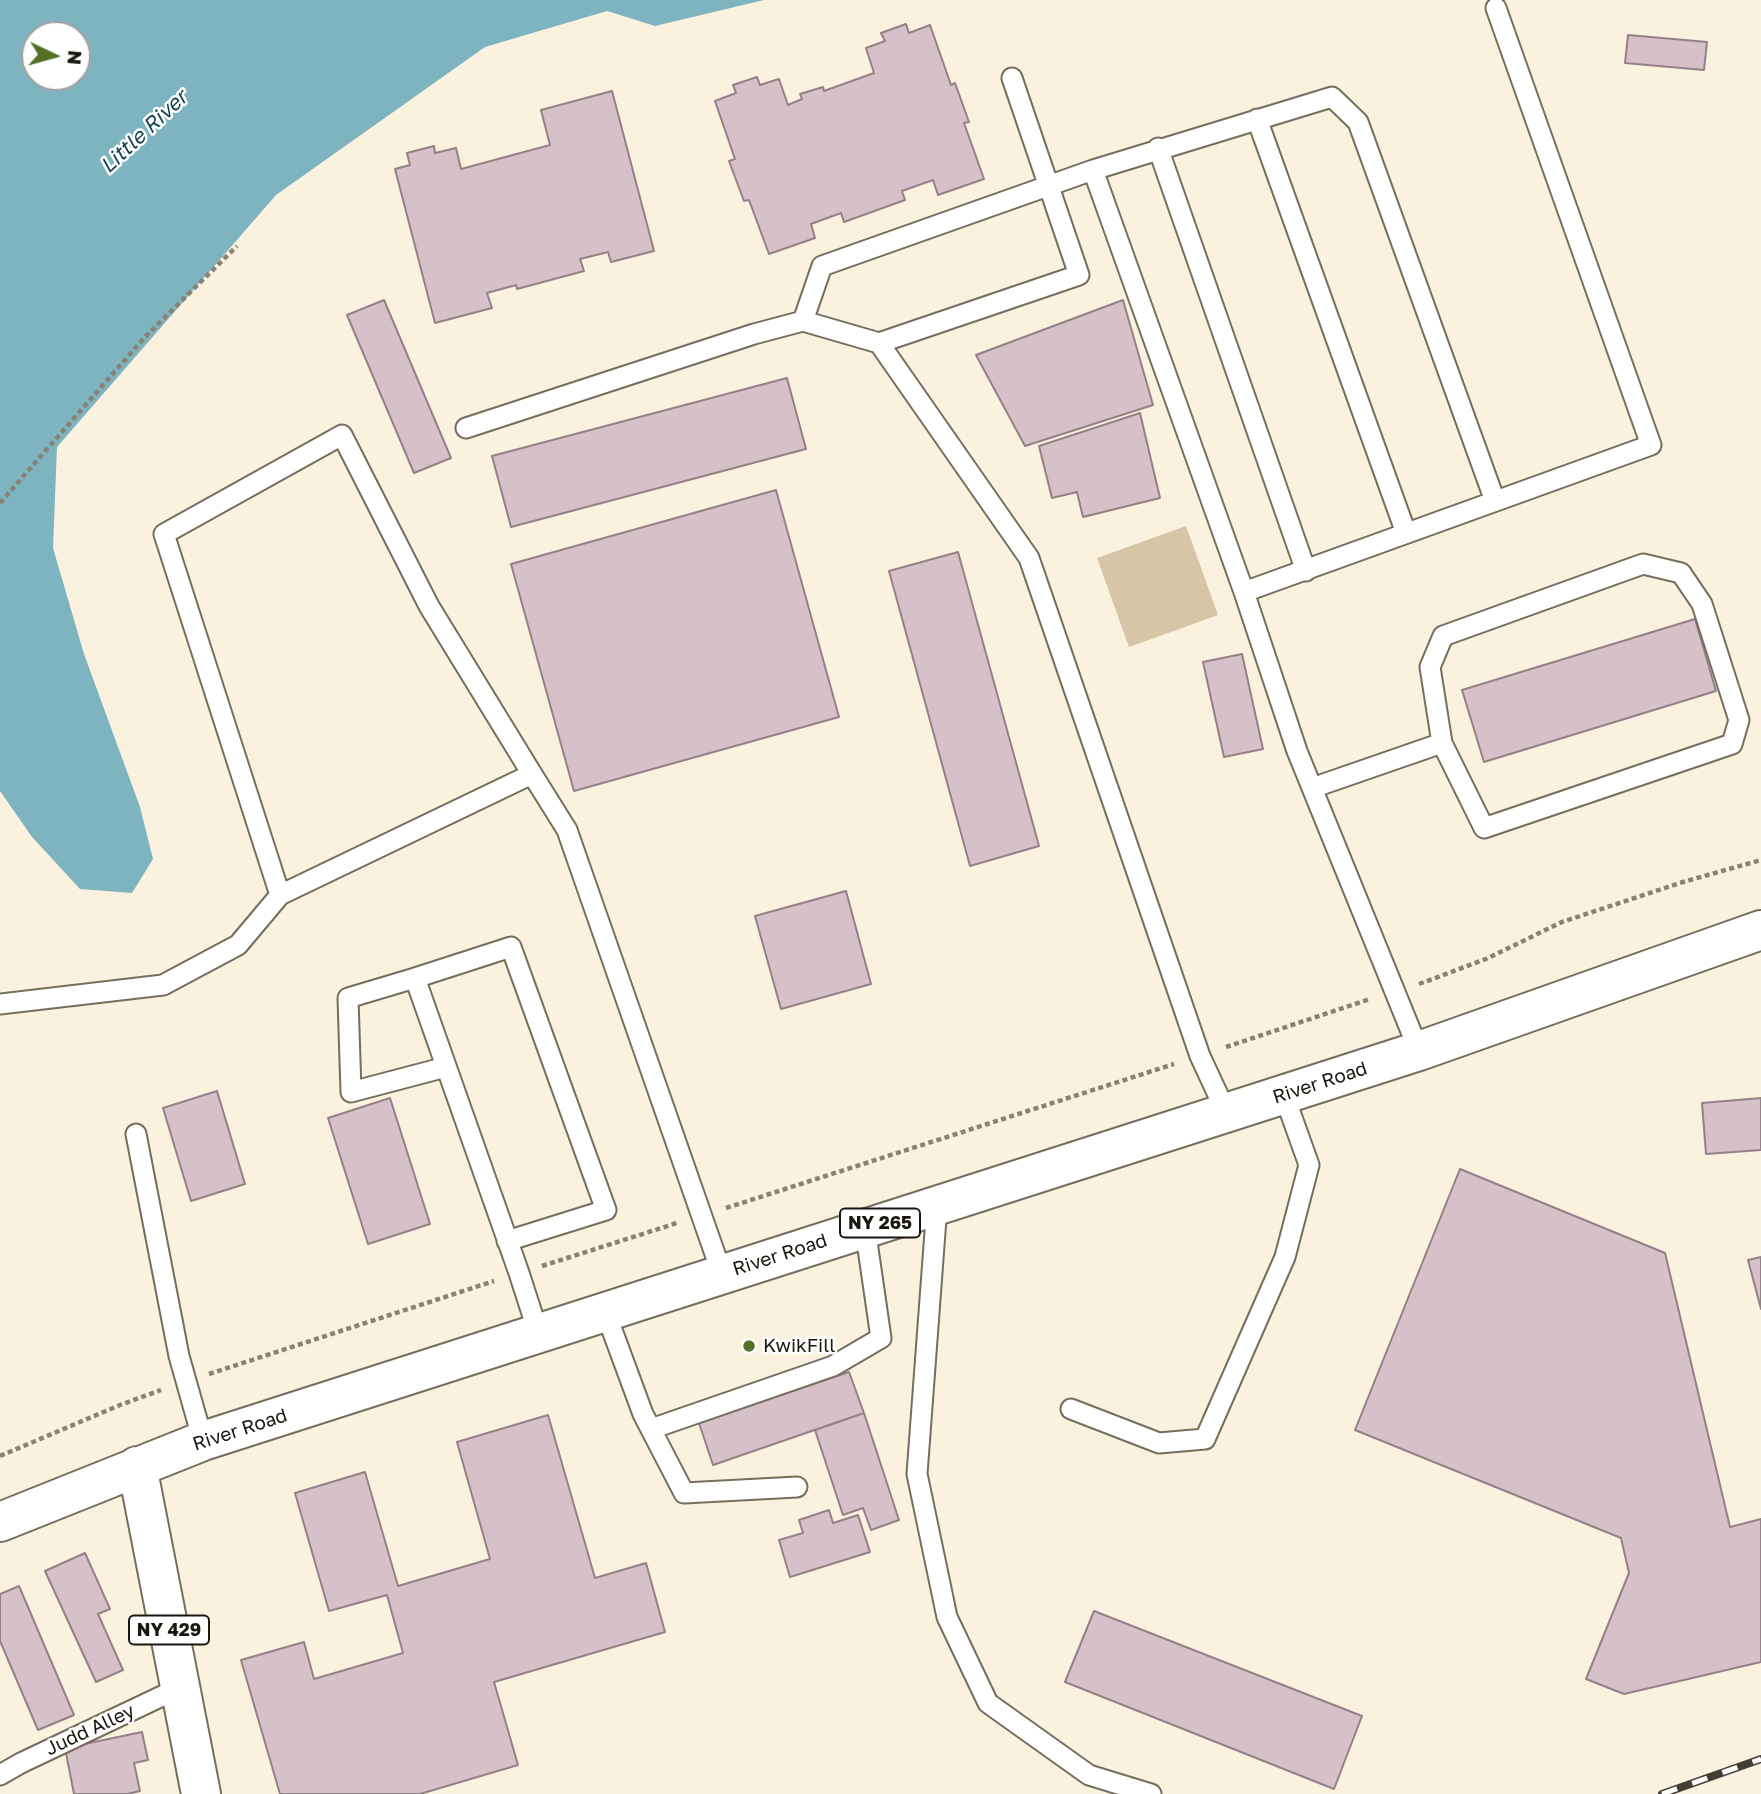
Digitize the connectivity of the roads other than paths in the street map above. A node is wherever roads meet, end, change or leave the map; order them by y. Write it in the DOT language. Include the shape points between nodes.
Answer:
graph roads {
  1 [pos="1496,8"];
  2 [pos="1012,78"];
  3 [pos="1257,119"];
  4 [pos="1158,148"];
  5 [pos="1093,170"];
  6 [pos="1048,185"];
  7 [pos="803,321"];
  8 [pos="879,343"];
  9 [pos="466,428"];
  10 [pos="1495,501"];
  11 [pos="1406,533"];
  12 [pos="1306,571"];
  13 [pos="1244,592"];
  14 [pos="1442,743"];
  15 [pos="532,774"];
  16 [pos="1312,788"];
  17 [pos="280,895"];
  18 [pos="1761,930"];
  19 [pos="415,978"];
  20 [pos="0,1004"];
  21 [pos="1419,1051"];
  22 [pos="446,1067"];
  23 [pos="1284,1095"];
  24 [pos="1226,1112"];
  25 [pos="136,1135"];
  26 [pos="937,1205"];
  27 [pos="865,1228"];
  28 [pos="507,1241"];
  29 [pos="722,1273"];
  30 [pos="605,1311"];
  31 [pos="538,1332"];
  32 [pos="1071,1409"];
  33 [pos="650,1429"];
  34 [pos="203,1441"];
  35 [pos="137,1466"];
  36 [pos="797,1487"];
  37 [pos="1,1517"];
  38 [pos="181,1687"];
  39 [pos="0,1775"];
  40 [pos="201,1794"];
  41 [pos="1151,1794"];
  1 -- 10 [label="lane" via="1651,445"];
  2 -- 6 [label="lane"];
  3 -- 4 [label="lane"];
  3 -- 10 [label="lane" via="1332,97 1358,122"];
  3 -- 11 [label="lane"];
  4 -- 5 [label="lane"];
  4 -- 12 [label="lane"];
  5 -- 6 [label="lane"];
  5 -- 13 [label="lane"];
  6 -- 7 [label="lane" via="822,266"];
  6 -- 8 [label="lane" via="1079,275"];
  7 -- 8 [label="lane"];
  7 -- 9 [label="lane"];
  8 -- 24 [label="lane" via="1029,558 1200,1056"];
  10 -- 11 [label="lane"];
  11 -- 12 [label="lane"];
  12 -- 13 [label="lane"];
  13 -- 16 [label="lane"];
  14 -- 14 [label="lane" via="1430,667 1443,636 1643,564 1681,573 1702,604 1739,720 1732,744 1484,828"];
  14 -- 16 [label="lane"];
  15 -- 17 [label="lane"];
  15 -- 17 [label="lane" via="429,606 342,435 164,534"];
  15 -- 29 [label="lane" via="567,830"];
  16 -- 21 [label="lane"];
  17 -- 20 [label="lane" via="238,945 163,985"];
  18 -- 21 [label="main road, River Road / NY 265"];
  19 -- 22 [label="lane"];
  19 -- 22 [label="lane" via="348,998 351,1092"];
  19 -- 28 [label="lane" via="511,947 606,1210"];
  21 -- 23 [label="main road, River Road / NY 265"];
  22 -- 28 [label="lane"];
  23 -- 24 [label="main road, River Road / NY 265"];
  23 -- 32 [label="lane" via="1309,1164 1285,1257 1205,1439 1158,1443"];
  24 -- 26 [label="main road, River Road / NY 265"];
  25 -- 34 [label="lane" via="179,1356"];
  26 -- 27 [label="main road, River Road / NY 265"];
  26 -- 41 [label="lane" via="917,1474 947,1617 988,1703 1089,1775"];
  27 -- 29 [label="main road, River Road / NY 265"];
  27 -- 33 [label="lane" via="881,1338 833,1366"];
  28 -- 31 [label="lane"];
  29 -- 30 [label="main road, River Road / NY 265"];
  30 -- 31 [label="main road, River Road / NY 265"];
  30 -- 33 [label="lane"];
  31 -- 34 [label="main road, River Road / NY 265"];
  33 -- 36 [label="lane" via="684,1493"];
  34 -- 35 [label="main road, River Road / NY 265"];
  35 -- 37 [label="main road, River Road / NY 265"];
  35 -- 38 [label="main road, NY 429"];
  38 -- 39 [label="lane, Judd Alley"];
  38 -- 40 [label="main road, NY 429"];
}
